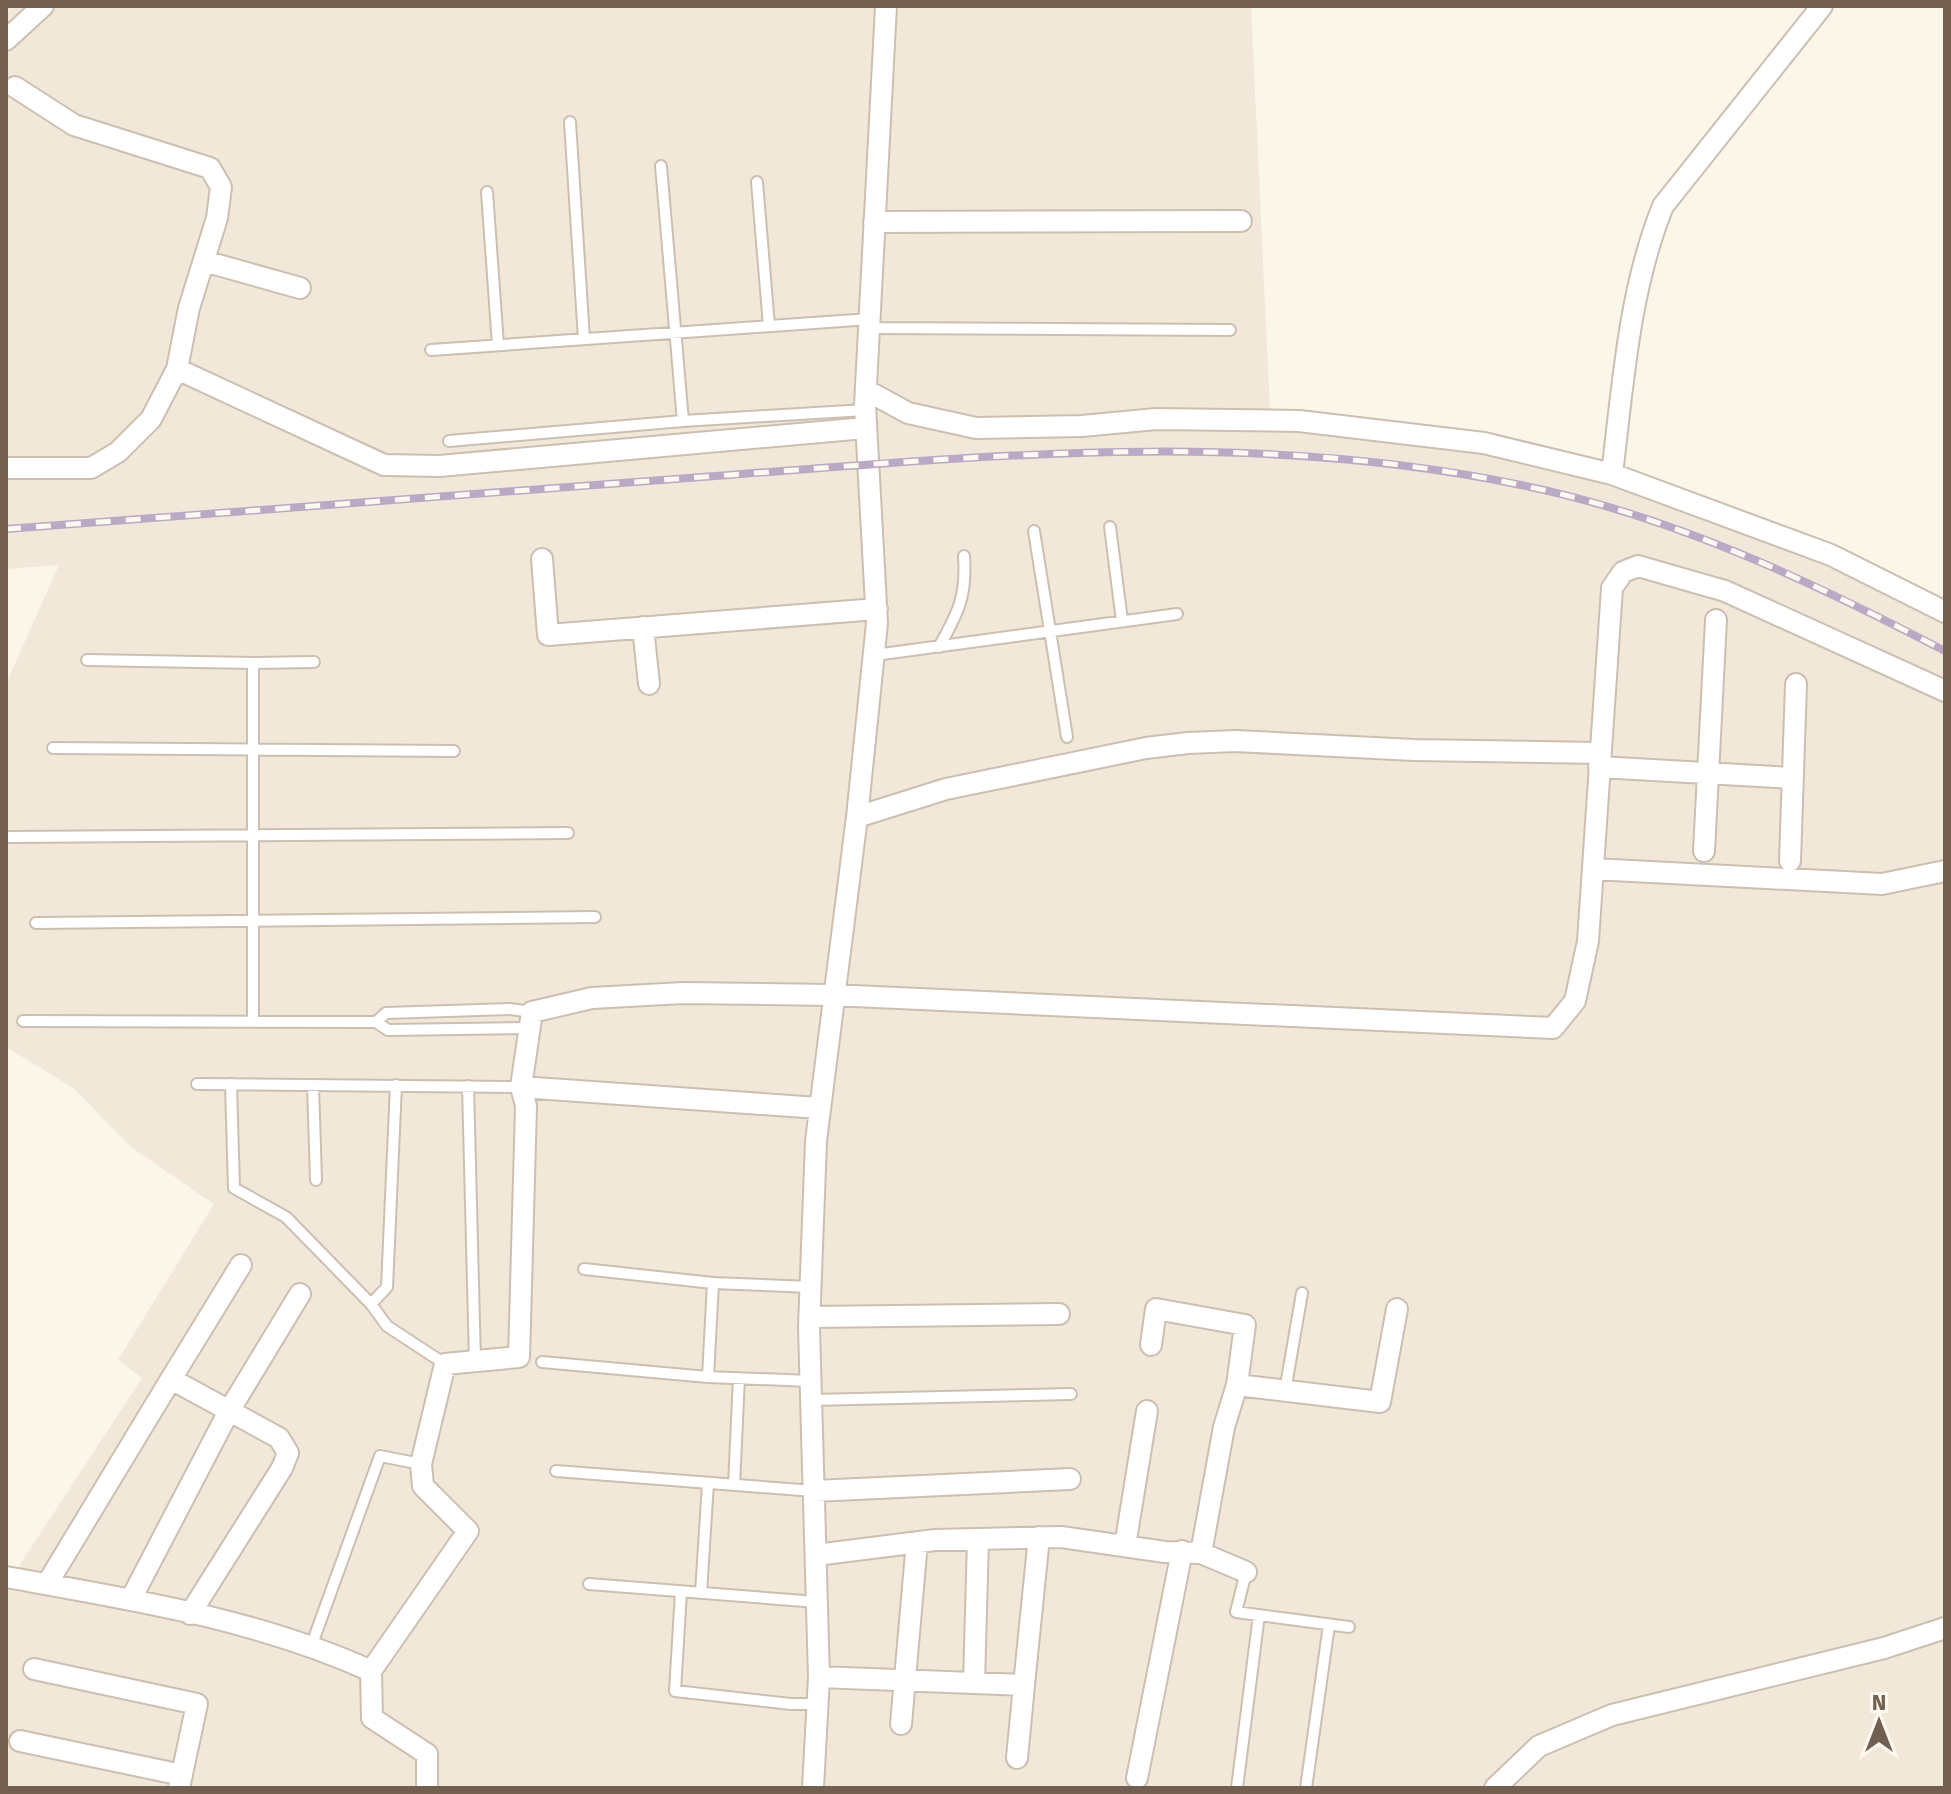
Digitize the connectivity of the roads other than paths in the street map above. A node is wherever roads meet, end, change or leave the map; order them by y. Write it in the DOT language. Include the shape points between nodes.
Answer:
graph roads {
  1 [pos="886,6"];
  2 [pos="1822,6"];
  3 [pos="35,9"];
  4 [pos="6,40"];
  5 [pos="15,87"];
  6 [pos="570,122"];
  7 [pos="661,166"];
  8 [pos="757,182"];
  9 [pos="487,192"];
  10 [pos="1241,221"];
  11 [pos="874,222"];
  12 [pos="204,261"];
  13 [pos="300,288"];
  14 [pos="870,324"];
  15 [pos="769,326"];
  16 [pos="1230,330"];
  17 [pos="675,333"];
  18 [pos="584,339"];
  19 [pos="498,345"];
  20 [pos="431,350"];
  21 [pos="177,369"];
  22 [pos="865,409"];
  23 [pos="683,421"];
  24 [pos="449,441"];
  25 [pos="6,468"];
  26 [pos="1612,474"];
  27 [pos="1110,527"];
  28 [pos="1034,531"];
  29 [pos="964,556"];
  30 [pos="542,559"];
  31 [pos="877,609"];
  32 [pos="1945,612"];
  33 [pos="1177,614"];
  34 [pos="1716,620"];
  35 [pos="1122,621"];
  36 [pos="643,627"];
  37 [pos="1050,632"];
  38 [pos="939,647"];
  39 [pos="875,655"];
  40 [pos="87,660"];
  41 [pos="314,662"];
  42 [pos="253,663"];
  43 [pos="649,684"];
  44 [pos="1796,684"];
  45 [pos="1945,691"];
  46 [pos="1067,737"];
  47 [pos="53,748"];
  48 [pos="253,748"];
  49 [pos="454,751"];
  50 [pos="1599,760"];
  51 [pos="1708,773"];
  52 [pos="1793,778"];
  53 [pos="857,817"];
  54 [pos="568,833"];
  55 [pos="254,836"];
  56 [pos="9,837"];
  57 [pos="1704,851"];
  58 [pos="1790,861"];
  59 [pos="1593,869"];
  60 [pos="1945,871"];
  61 [pos="595,917"];
  62 [pos="253,922"];
  63 [pos="36,923"];
  64 [pos="832,995"];
  65 [pos="532,1020"];
  66 [pos="23,1021"];
  67 [pos="253,1021"];
  68 [pos="376,1022"];
  69 [pos="197,1084"];
  70 [pos="231,1084"];
  71 [pos="313,1085"];
  72 [pos="396,1085"];
  73 [pos="468,1086"];
  74 [pos="521,1087"];
  75 [pos="819,1108"];
  76 [pos="316,1180"];
  77 [pos="241,1265"];
  78 [pos="584,1269"];
  79 [pos="713,1283"];
  80 [pos="811,1287"];
  81 [pos="1302,1293"];
  82 [pos="300,1294"];
  83 [pos="371,1304"];
  84 [pos="1397,1309"];
  85 [pos="1059,1314"];
  86 [pos="810,1317"];
  87 [pos="1151,1345"];
  88 [pos="475,1362"];
  89 [pos="542,1362"];
  90 [pos="445,1364"];
  91 [pos="708,1377"];
  92 [pos="739,1378"];
  93 [pos="171,1379"];
  94 [pos="1237,1385"];
  95 [pos="811,1390"];
  96 [pos="1285,1391"];
  97 [pos="1071,1394"];
  98 [pos="229,1411"];
  99 [pos="1147,1411"];
  100 [pos="421,1464"];
  101 [pos="556,1471"];
  102 [pos="1070,1479"];
  103 [pos="708,1483"];
  104 [pos="734,1485"];
  105 [pos="814,1491"];
  106 [pos="1039,1537"];
  107 [pos="978,1539"];
  108 [pos="917,1542"];
  109 [pos="1125,1546"];
  110 [pos="1192,1552"];
  111 [pos="816,1555"];
  112 [pos="1246,1572"];
  113 [pos="6,1577"];
  114 [pos="47,1584"];
  115 [pos="589,1584"];
  116 [pos="681,1592"];
  117 [pos="701,1593"];
  118 [pos="131,1599"];
  119 [pos="817,1602"];
  120 [pos="190,1614"];
  121 [pos="1259,1615"];
  122 [pos="1329,1625"];
  123 [pos="1349,1627"];
  124 [pos="1945,1628"];
  125 [pos="312,1644"];
  126 [pos="34,1669"];
  127 [pos="371,1671"];
  128 [pos="819,1677"];
  129 [pos="906,1681"];
  130 [pos="974,1683"];
  131 [pos="1024,1685"];
  132 [pos="818,1704"];
  133 [pos="901,1724"];
  134 [pos="20,1741"];
  135 [pos="1017,1758"];
  136 [pos="1137,1778"];
  137 [pos="180,1781"];
  138 [pos="427,1788"];
  139 [pos="813,1788"];
  140 [pos="1237,1788"];
  141 [pos="1306,1788"];
  142 [pos="1495,1788"];
  1 -- 11 [label="street"];
  2 -- 26 [label="street" via="1663,206 1650,239 1629,336"];
  3 -- 4 [label="street"];
  5 -- 12 [label="street" via="74,125 210,168 221,187"];
  6 -- 18 [label="lane"];
  7 -- 17 [label="lane"];
  8 -- 15 [label="lane"];
  9 -- 19 [label="lane"];
  10 -- 11 [label="street"];
  11 -- 14 [label="street"];
  12 -- 13 [label="street"];
  12 -- 21 [label="street"];
  14 -- 15 [label="lane"];
  14 -- 16 [label="lane"];
  14 -- 22 [label="street"];
  15 -- 17 [label="lane"];
  17 -- 18 [label="lane"];
  17 -- 23 [label="lane"];
  18 -- 19 [label="lane"];
  19 -- 20 [label="lane"];
  21 -- 22 [label="street" via="384,465 439,466"];
  21 -- 25 [label="street" via="151,419 118,452 91,468"];
  22 -- 23 [label="lane"];
  22 -- 26 [label="street" via="976,428 1156,419 1299,421 1484,443"];
  22 -- 31 [label="street"];
  23 -- 24 [label="lane"];
  26 -- 32 [label="street" via="1831,555"];
  27 -- 35 [label="lane"];
  28 -- 37 [label="lane"];
  29 -- 38 [label="lane" via="961,608"];
  30 -- 36 [label="street" via="548,635"];
  31 -- 36 [label="street"];
  31 -- 39 [label="street"];
  33 -- 35 [label="lane"];
  34 -- 51 [label="street"];
  35 -- 37 [label="lane"];
  36 -- 43 [label="street"];
  37 -- 38 [label="lane"];
  37 -- 46 [label="lane"];
  38 -- 39 [label="lane"];
  39 -- 53 [label="street"];
  40 -- 42 [label="lane"];
  41 -- 42 [label="lane"];
  42 -- 48 [label="lane"];
  44 -- 52 [label="street"];
  45 -- 50 [label="street" via="1725,591 1638,566 1623,572 1612,588"];
  47 -- 48 [label="lane"];
  48 -- 49 [label="lane"];
  48 -- 55 [label="lane"];
  50 -- 51 [label="street"];
  50 -- 53 [label="street" via="1188,743 946,789"];
  50 -- 59 [label="street"];
  51 -- 52 [label="street"];
  51 -- 57 [label="street"];
  52 -- 58 [label="street"];
  53 -- 64 [label="street"];
  54 -- 55 [label="lane"];
  55 -- 56 [label="lane"];
  55 -- 62 [label="lane"];
  59 -- 60 [label="street" via="1882,884"];
  59 -- 64 [label="street" via="1588,941 1575,1001 1553,1028"];
  61 -- 62 [label="lane"];
  62 -- 63 [label="lane"];
  62 -- 67 [label="lane"];
  64 -- 65 [label="street" via="592,998"];
  64 -- 75 [label="street"];
  65 -- 68 [label="lane" via="388,1030"];
  65 -- 68 [label="lane" via="510,1009 386,1013"];
  65 -- 74 [label="street"];
  66 -- 67 [label="lane"];
  67 -- 68 [label="lane"];
  69 -- 70 [label="lane"];
  70 -- 71 [label="lane"];
  70 -- 83 [label="lane" via="234,1188 286,1217"];
  71 -- 72 [label="lane"];
  71 -- 76 [label="lane"];
  72 -- 73 [label="lane"];
  72 -- 83 [label="lane" via="387,1287"];
  73 -- 74 [label="lane"];
  73 -- 88 [label="lane"];
  74 -- 75 [label="street"];
  74 -- 88 [label="street" via="526,1106 519,1357"];
  75 -- 80 [label="street"];
  77 -- 93 [label="street"];
  78 -- 79 [label="lane"];
  79 -- 80 [label="lane"];
  79 -- 91 [label="lane"];
  80 -- 86 [label="street"];
  81 -- 96 [label="lane"];
  82 -- 98 [label="street"];
  83 -- 90 [label="lane" via="387,1326"];
  84 -- 96 [label="street" via="1380,1402"];
  85 -- 86 [label="street"];
  86 -- 95 [label="street"];
  87 -- 94 [label="street" via="1156,1309 1245,1325"];
  88 -- 90 [label="street"];
  89 -- 91 [label="lane"];
  90 -- 100 [label="street"];
  91 -- 92 [label="lane"];
  92 -- 95 [label="lane"];
  92 -- 104 [label="lane"];
  93 -- 98 [label="street"];
  93 -- 114 [label="street"];
  94 -- 96 [label="street"];
  94 -- 110 [label="street"];
  95 -- 97 [label="lane"];
  95 -- 105 [label="street"];
  98 -- 118 [label="street"];
  98 -- 120 [label="street" via="279,1438 288,1453"];
  99 -- 109 [label="street"];
  100 -- 125 [label="lane" via="380,1456"];
  100 -- 127 [label="street" via="423,1486 468,1531"];
  101 -- 103 [label="lane"];
  102 -- 105 [label="street"];
  103 -- 104 [label="lane"];
  103 -- 117 [label="lane"];
  104 -- 105 [label="lane"];
  105 -- 111 [label="street"];
  106 -- 107 [label="street"];
  106 -- 109 [label="street"];
  106 -- 131 [label="street"];
  107 -- 108 [label="street"];
  107 -- 130 [label="street"];
  108 -- 111 [label="street"];
  108 -- 129 [label="street"];
  109 -- 110 [label="street"];
  110 -- 112 [label="street"];
  110 -- 136 [label="street"];
  111 -- 119 [label="street"];
  112 -- 121 [label="lane" via="1236,1612"];
  113 -- 114 [label="street"];
  114 -- 118 [label="street"];
  115 -- 116 [label="lane"];
  116 -- 117 [label="lane"];
  116 -- 132 [label="lane" via="675,1691"];
  117 -- 119 [label="lane"];
  118 -- 120 [label="street"];
  119 -- 128 [label="street"];
  120 -- 125 [label="street"];
  121 -- 122 [label="lane"];
  121 -- 140 [label="lane"];
  122 -- 123 [label="lane"];
  122 -- 141 [label="lane"];
  124 -- 142 [label="street" via="1612,1715 1539,1746"];
  125 -- 127 [label="street"];
  126 -- 137 [label="street" via="197,1704"];
  127 -- 138 [label="street" via="372,1718 427,1754"];
  128 -- 129 [label="street"];
  128 -- 132 [label="street"];
  129 -- 130 [label="street"];
  129 -- 133 [label="street"];
  130 -- 131 [label="street"];
  131 -- 135 [label="street"];
  132 -- 139 [label="street"];
  134 -- 137 [label="street"];
}
